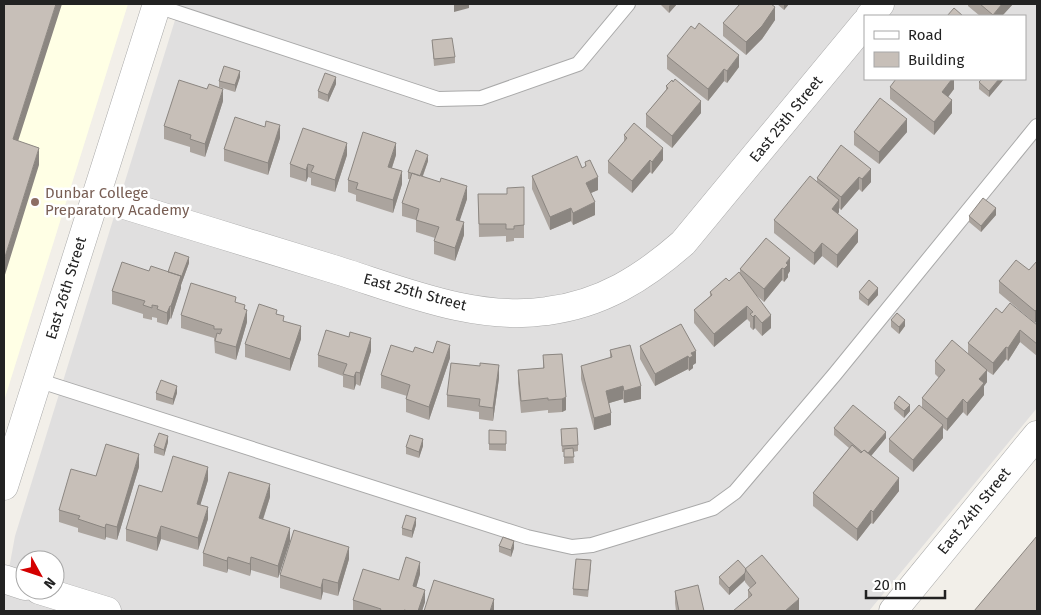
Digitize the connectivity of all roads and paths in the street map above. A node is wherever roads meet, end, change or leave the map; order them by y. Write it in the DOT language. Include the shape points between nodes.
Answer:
graph roads {
  1 [pos="628,4"];
  2 [pos="880,4"];
  3 [pos="157,5"];
  4 [pos="871,15"];
  5 [pos="864,24"];
  6 [pos="1037,126"];
  7 [pos="95,196"];
  8 [pos="37,380"];
  9 [pos="1037,435"];
  10 [pos="4,486"];
  11 [pos="65,598"];
  12 [pos="107,611"];
  13 [pos="893,611"];
  1 -- 3 [label="lane" via="578,64 481,98 446,99"];
  2 -- 4 [label="street"];
  3 -- 7 [label="street, East 26th Street"];
  5 -- 7 [label="street, East 25th Street" via="683,243 653,270 622,288 547,311 508,313 439,302"];
  6 -- 8 [label="lane" via="735,492 713,508 592,545 572,548 527,537"];
  7 -- 8 [label="street, East 26th Street"];
  8 -- 10 [label="street, East 26th Street"];
  9 -- 13 [label="street, East 24th Street"];
  11 -- 12 [label="street"];
}
